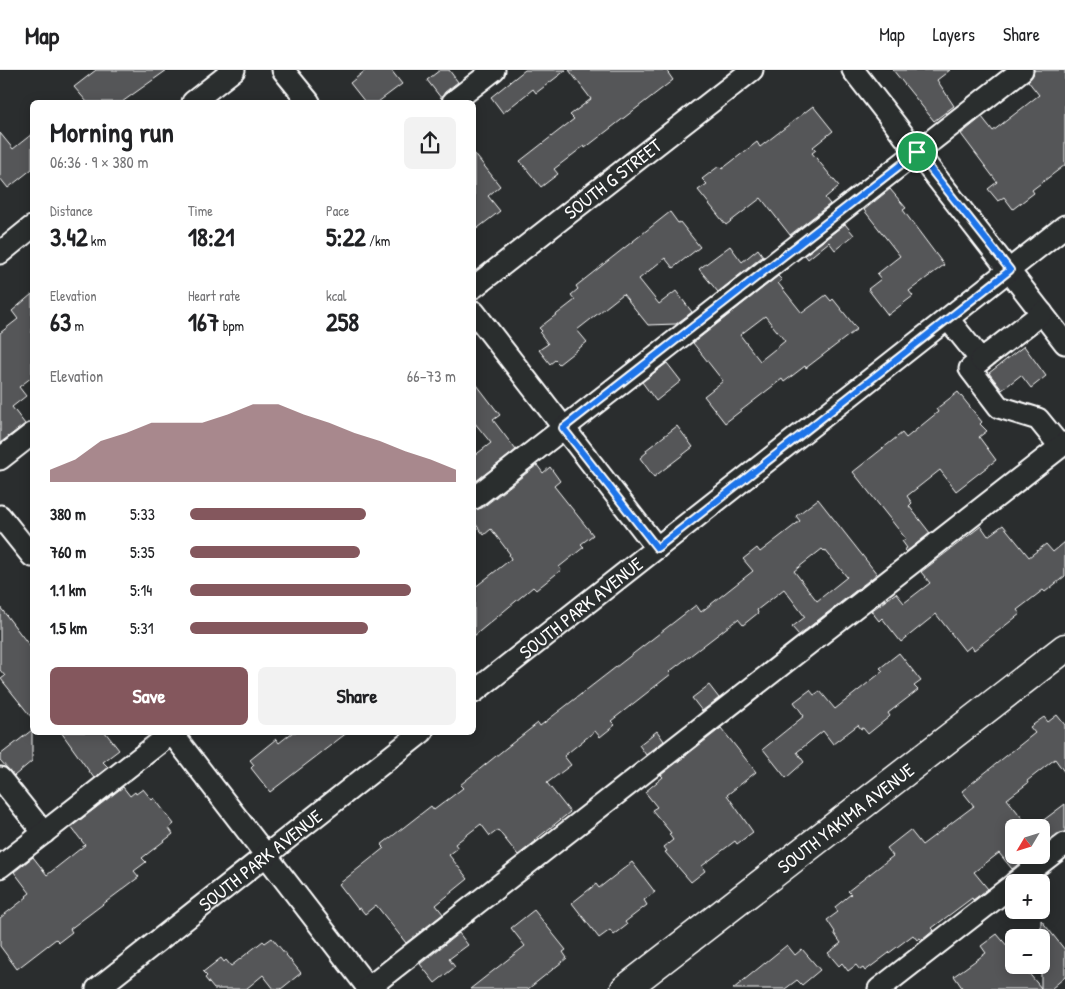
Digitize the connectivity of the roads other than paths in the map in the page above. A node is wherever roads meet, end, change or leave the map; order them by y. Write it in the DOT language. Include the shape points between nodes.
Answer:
graph roads {
  1 [pos="234,70"];
  2 [pos="283,70"];
  3 [pos="494,70"];
  4 [pos="752,70"];
  5 [pos="853,70"];
  6 [pos="1022,70"];
  7 [pos="196,100"];
  8 [pos="307,100"];
  9 [pos="456,100"];
  10 [pos="917,152"];
  11 [pos="1065,226"];
  12 [pos="30,229"];
  13 [pos="0,253"];
  14 [pos="1010,270"];
  15 [pos="476,285"];
  16 [pos="1042,313"];
  17 [pos="476,315"];
  18 [pos="948,319"];
  19 [pos="1065,343"];
  20 [pos="981,360"];
  21 [pos="563,428"];
  22 [pos="30,436"];
  23 [pos="1063,445"];
  24 [pos="0,459"];
  25 [pos="476,496"];
  26 [pos="0,516"];
  27 [pos="657,548"];
  28 [pos="30,554"];
  29 [pos="1065,648"];
  30 [pos="476,690"];
  31 [pos="169,735"];
  32 [pos="174,735"];
  33 [pos="418,735"];
  34 [pos="0,778"];
  35 [pos="44,834"];
  36 [pos="1065,844"];
  37 [pos="266,855"];
  38 [pos="0,868"];
  39 [pos="1027,874"];
  40 [pos="1005,891"];
  41 [pos="97,989"];
  42 [pos="368,989"];
  43 [pos="625,989"];
  44 [pos="879,989"];
  1 -- 7 [label="street"];
  2 -- 8 [label="street"];
  3 -- 9 [label="street"];
  4 -- 15 [label="street, SOUTH G STREET"];
  5 -- 10 [label="street"];
  6 -- 10 [label="street"];
  10 -- 14 [label="street"];
  10 -- 21 [label="street"];
  11 -- 14 [label="street, SOUTH PARK AVENUE"];
  12 -- 13 [label="street"];
  14 -- 16 [label="street"];
  14 -- 18 [label="street, SOUTH PARK AVENUE"];
  16 -- 19 [label="street"];
  16 -- 20 [label="street"];
  17 -- 21 [label="street"];
  18 -- 20 [label="street"];
  18 -- 27 [label="street, SOUTH PARK AVENUE"];
  20 -- 23 [label="street" via="970,369 999,407 1038,419"];
  21 -- 25 [label="street"];
  21 -- 27 [label="street"];
  22 -- 24 [label="street"];
  23 -- 42 [label="street"];
  26 -- 28 [label="street"];
  27 -- 30 [label="street, SOUTH PARK AVENUE"];
  29 -- 43 [label="main road, SOUTH YAKIMA AVENUE"];
  31 -- 35 [label="street"];
  32 -- 37 [label="street"];
  33 -- 37 [label="street, SOUTH PARK AVENUE"];
  34 -- 35 [label="street"];
  35 -- 38 [label="street"];
  36 -- 39 [label="street"];
  37 -- 41 [label="street, SOUTH PARK AVENUE"];
  37 -- 42 [label="street"];
  40 -- 44 [label="street"];
}
